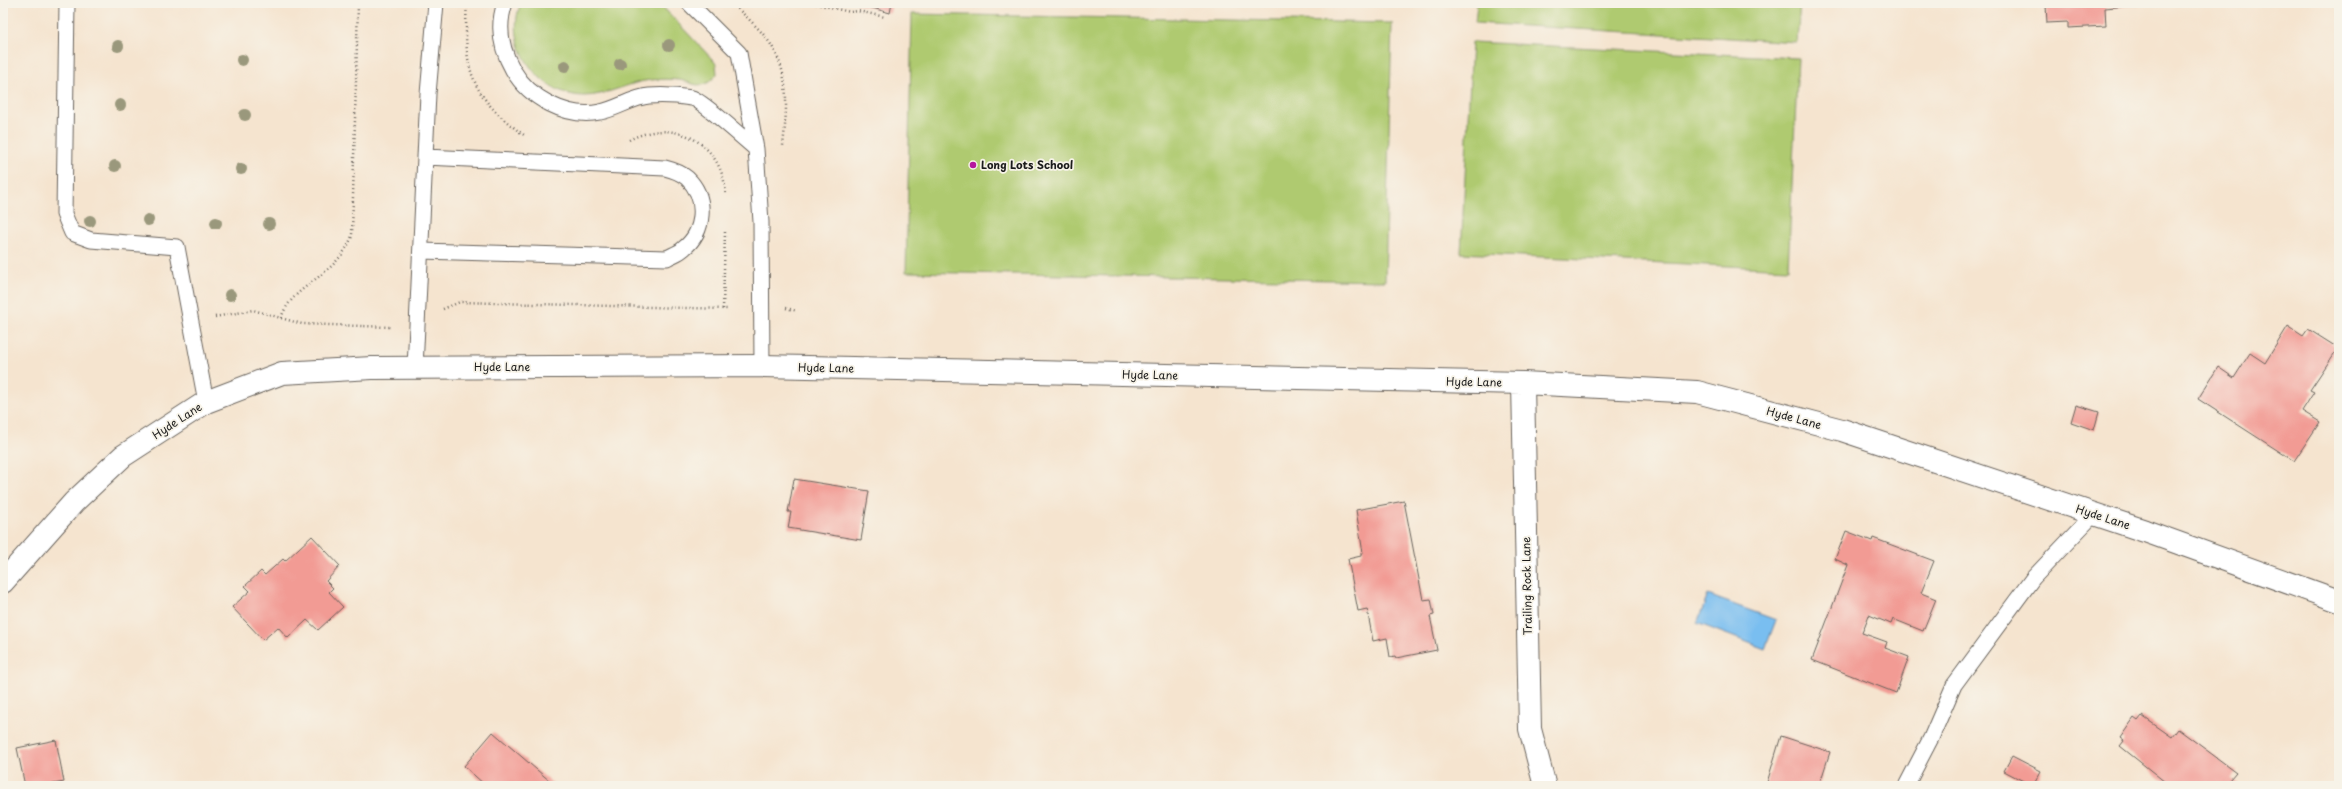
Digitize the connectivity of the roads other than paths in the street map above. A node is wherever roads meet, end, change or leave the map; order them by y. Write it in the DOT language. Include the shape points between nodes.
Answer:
graph roads {
  1 [pos="67,3"];
  2 [pos="436,3"];
  3 [pos="506,3"];
  4 [pos="689,3"];
  5 [pos="756,149"];
  6 [pos="425,157"];
  7 [pos="421,251"];
  8 [pos="762,366"];
  9 [pos="415,368"];
  10 [pos="1523,383"];
  11 [pos="206,402"];
  12 [pos="2094,514"];
  13 [pos="3,582"];
  14 [pos="2339,601"];
  15 [pos="1545,786"];
  16 [pos="1906,786"];
  1 -- 11 [label="lane" via="64,214 72,233 91,240 177,247"];
  2 -- 6 [label="lane"];
  3 -- 5 [label="lane" via="500,32 504,54 517,76 536,95 556,107 580,114 600,112 648,96 694,98"];
  4 -- 5 [label="lane" via="740,53"];
  5 -- 8 [label="lane" via="761,222"];
  6 -- 7 [label="lane"];
  6 -- 7 [label="lane" via="665,168 687,179 697,192 702,208 701,222 694,238 683,250 667,258"];
  7 -- 9 [label="lane"];
  8 -- 9 [label="street, Hyde Lane"];
  8 -- 10 [label="street, Hyde Lane"];
  9 -- 11 [label="street, Hyde Lane" via="282,373"];
  10 -- 12 [label="street, Hyde Lane" via="1697,392 1842,430"];
  10 -- 15 [label="street, Trailing Rock Lane" via="1530,729"];
  11 -- 13 [label="street, Hyde Lane" via="123,456 74,502"];
  12 -- 14 [label="street, Hyde Lane"];
  12 -- 16 [label="lane" via="2033,578 1954,685"];
}
